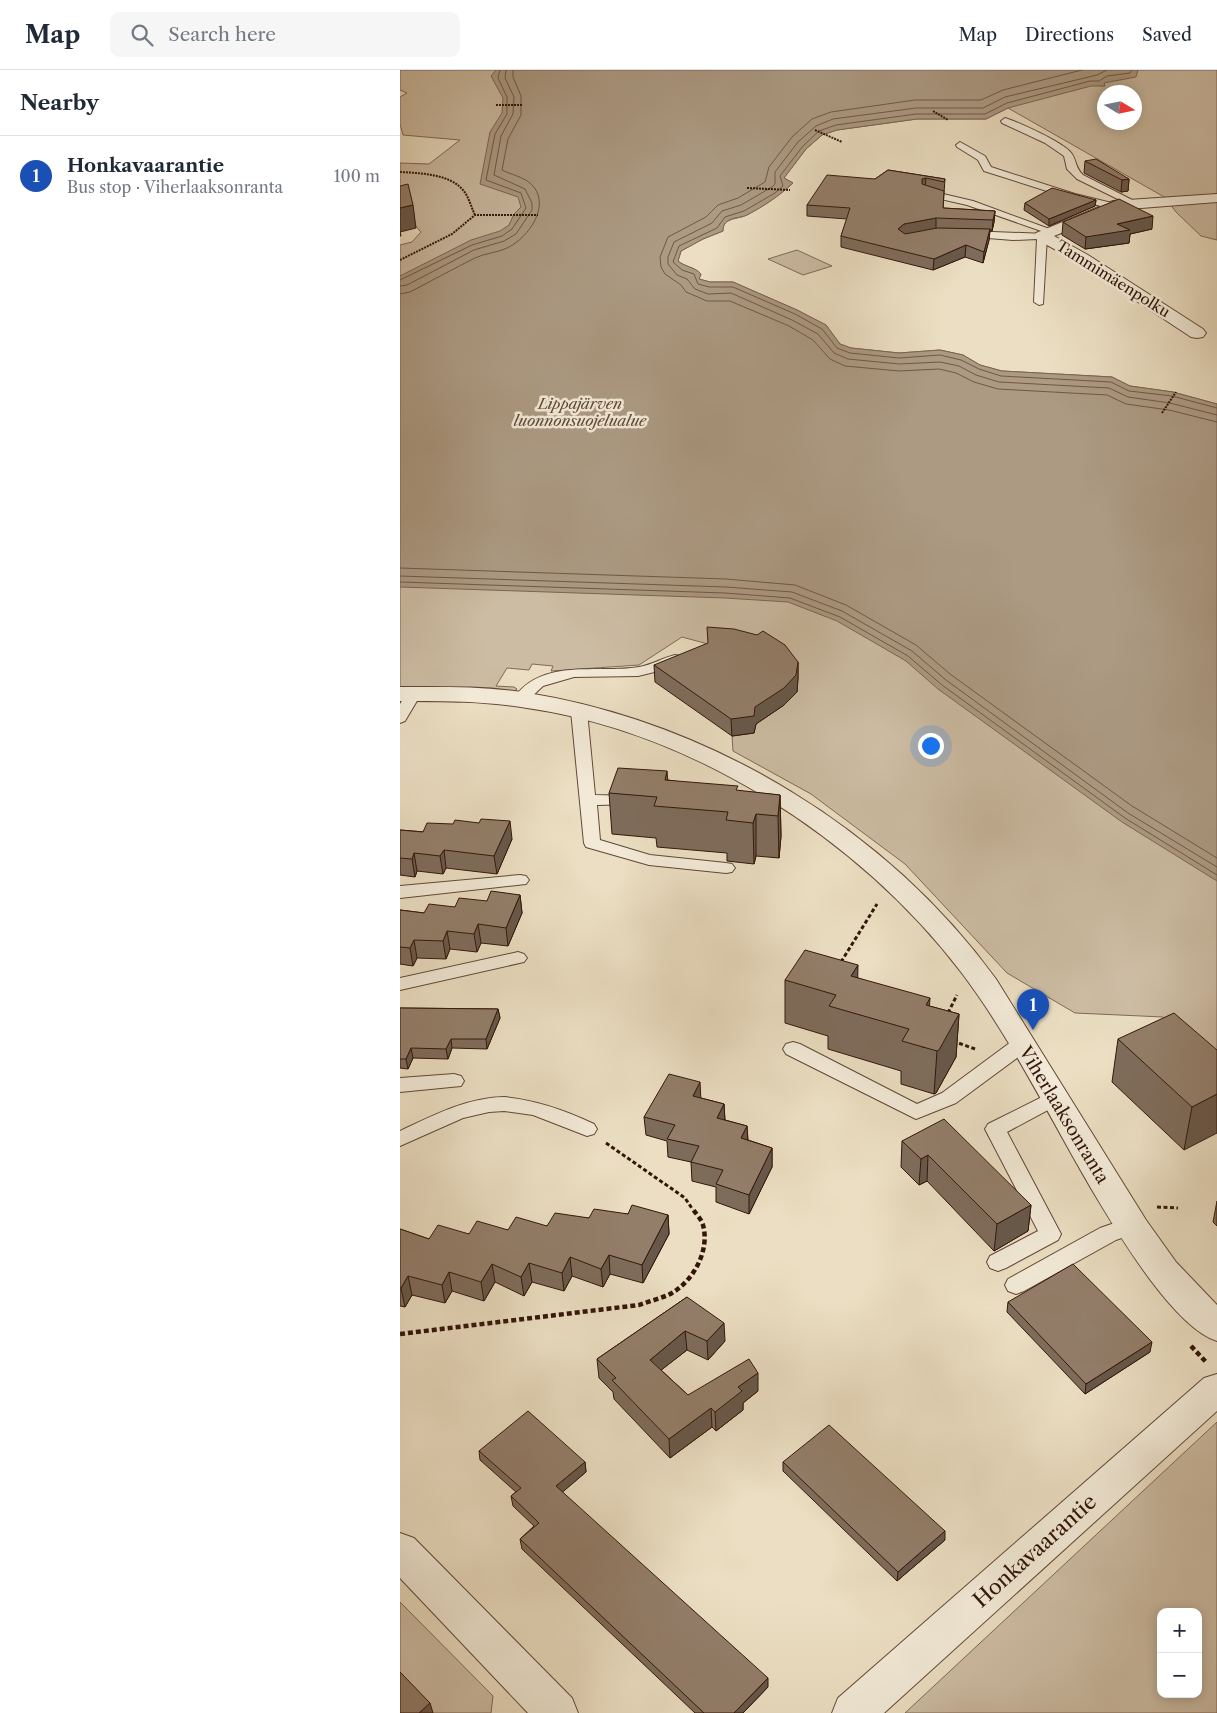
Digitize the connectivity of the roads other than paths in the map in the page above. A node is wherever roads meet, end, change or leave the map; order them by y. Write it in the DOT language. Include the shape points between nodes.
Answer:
graph roads {
  1 [pos="1005,121"];
  2 [pos="960,145"];
  3 [pos="926,194"];
  4 [pos="1217,198"];
  5 [pos="1135,204"];
  6 [pos="1113,206"];
  7 [pos="959,234"];
  8 [pos="1047,234"];
  9 [pos="1040,302"];
  10 [pos="1197,333"];
  11 [pos="686,653"];
  12 [pos="407,694"];
  13 [pos="521,699"];
  14 [pos="579,711"];
  15 [pos="400,718"];
  16 [pos="588,800"];
  17 [pos="647,801"];
  18 [pos="726,868"];
  19 [pos="520,880"];
  20 [pos="400,892"];
  21 [pos="518,958"];
  22 [pos="400,984"];
  23 [pos="793,1049"];
  24 [pos="1012,1052"];
  25 [pos="454,1081"];
  26 [pos="400,1085"];
  27 [pos="1054,1098"];
  28 [pos="587,1129"];
  29 [pos="400,1139"];
  30 [pos="1132,1225"];
  31 [pos="998,1262"];
  32 [pos="1016,1285"];
  33 [pos="1217,1327"];
  34 [pos="1214,1379"];
  35 [pos="400,1550"];
  36 [pos="557,1713"];
  37 [pos="852,1713"];
  1 -- 5 [label="lane" via="1048,141 1068,155 1072,170 1080,177"];
  2 -- 6 [label="lane" via="982,158 987,169"];
  3 -- 8 [label="lane" via="970,203"];
  4 -- 5 [label="street, Tammimäenpolku"];
  5 -- 6 [label="street, Tammimäenpolku"];
  6 -- 8 [label="street, Tammimäenpolku"];
  7 -- 8 [label="lane"];
  8 -- 9 [label="lane"];
  8 -- 10 [label="street, Tammimäenpolku"];
  11 -- 13 [label="lane" via="662,666 638,672 572,673 538,683"];
  12 -- 13 [label="street, Viherlaaksonranta"];
  12 -- 15 [label="lane"];
  13 -- 14 [label="street, Viherlaaksonranta"];
  14 -- 16 [label="lane"];
  14 -- 24 [label="street, Viherlaaksonranta" via="649,730 752,778 852,846 908,893 946,934 986,986"];
  16 -- 17 [label="lane"];
  16 -- 18 [label="lane" via="592,843 649,860"];
  19 -- 20 [label="lane"];
  21 -- 22 [label="lane"];
  23 -- 24 [label="lane" via="916,1112 949,1098"];
  24 -- 27 [label="street, Viherlaaksonranta"];
  25 -- 26 [label="lane"];
  27 -- 30 [label="street, Viherlaaksonranta"];
  27 -- 31 [label="lane" via="995,1129 1050,1234"];
  28 -- 29 [label="lane" via="564,1117 518,1105 492,1104 473,1108"];
  30 -- 32 [label="lane" via="1108,1234"];
  30 -- 33 [label="street, Viherlaaksonranta" via="1158,1265"];
  34 -- 37 [label="street, Honkavaarantie"];
  35 -- 36 [label="street"];
}
